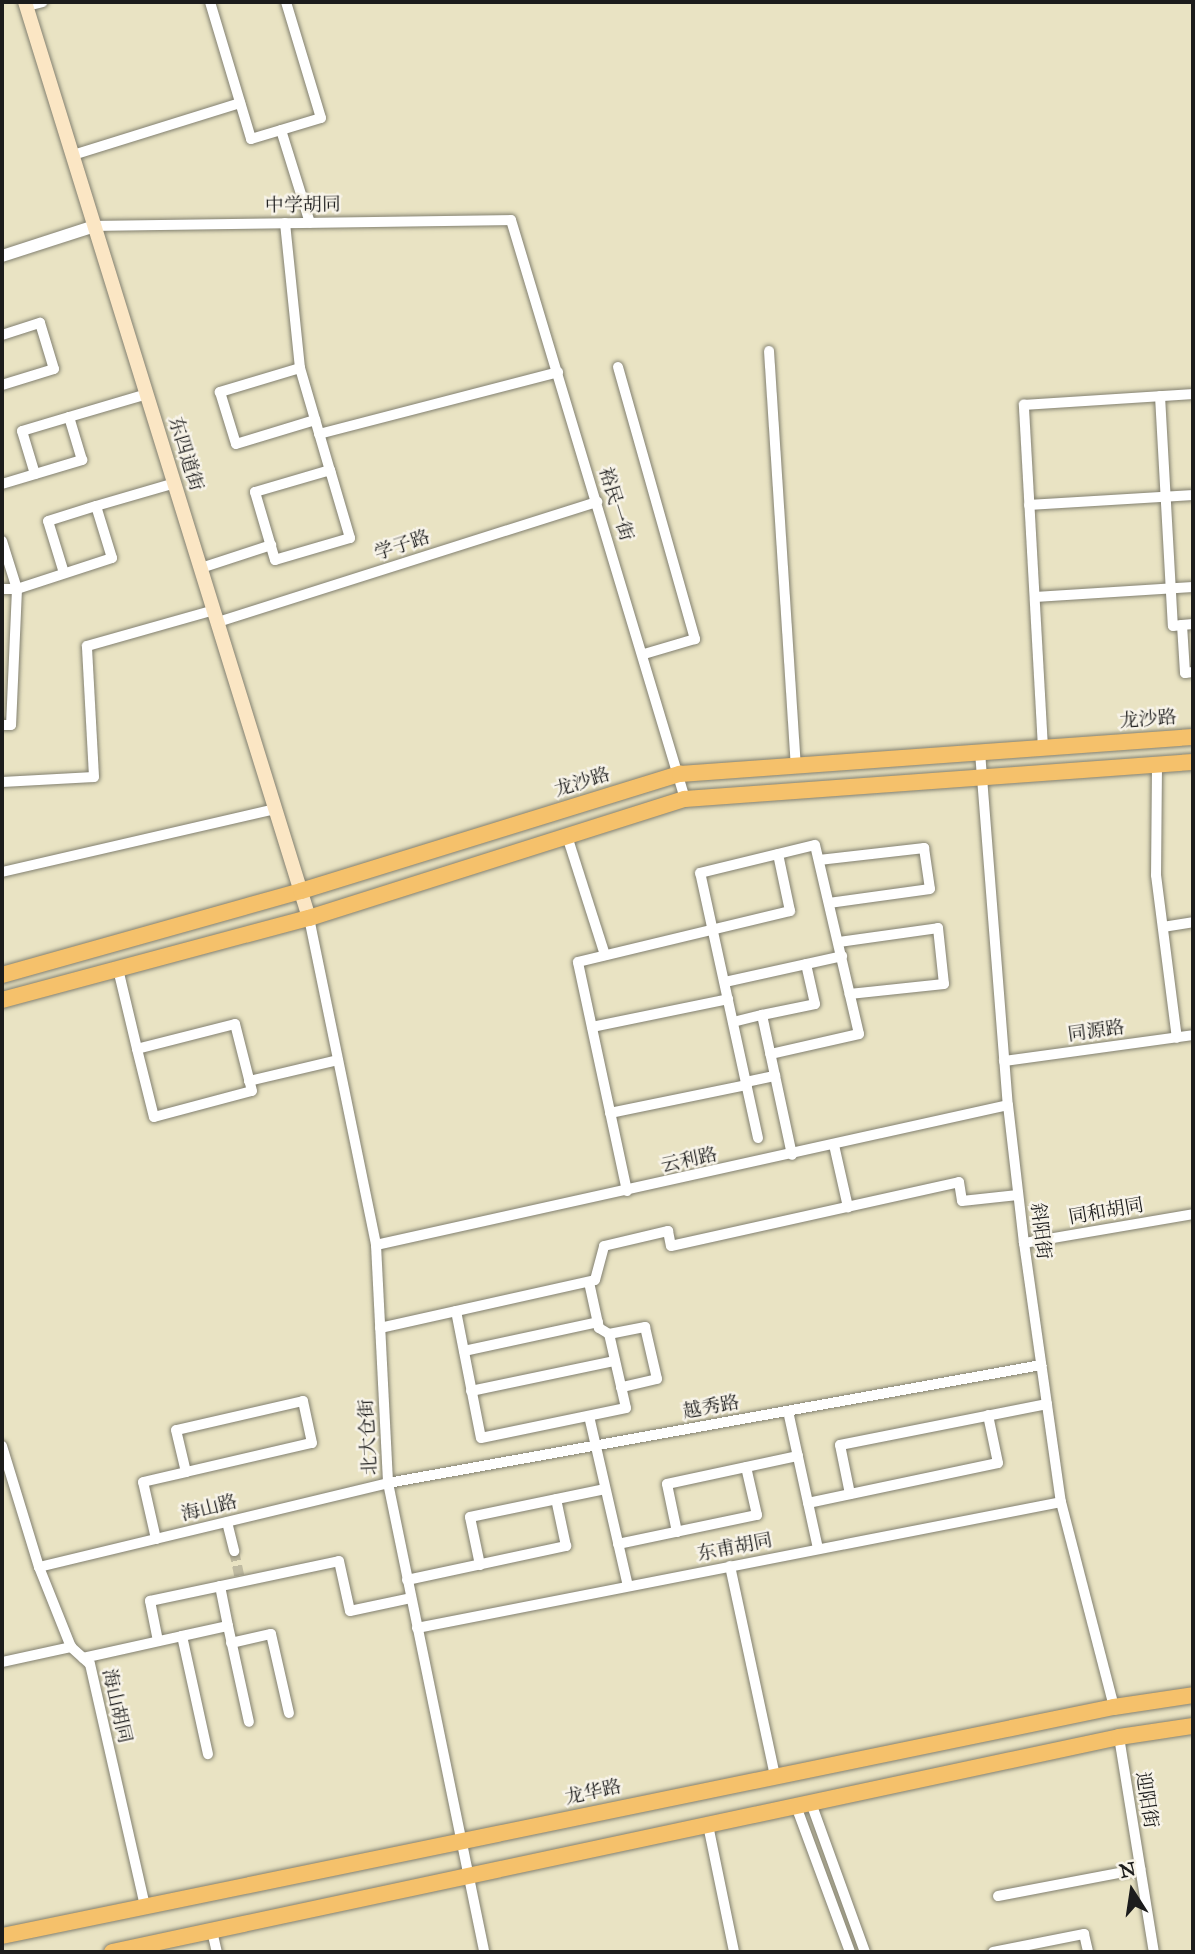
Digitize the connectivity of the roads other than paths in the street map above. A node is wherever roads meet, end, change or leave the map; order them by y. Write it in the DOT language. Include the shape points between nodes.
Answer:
graph roads {
  1 [pos="43,2"];
  2 [pos="210,2"];
  3 [pos="286,2"];
  4 [pos="26,4"];
  5 [pos="240,103"];
  6 [pos="281,130"];
  7 [pos="73,155"];
  8 [pos="511,220"];
  9 [pos="285,223"];
  10 [pos="310,223"];
  11 [pos="95,226"];
  12 [pos="2,256"];
  13 [pos="2,335"];
  14 [pos="769,351"];
  15 [pos="618,367"];
  16 [pos="300,368"];
  17 [pos="558,372"];
  18 [pos="3,381"];
  19 [pos="147,394"];
  20 [pos="1193,394"];
  21 [pos="1160,396"];
  22 [pos="69,417"];
  23 [pos="315,420"];
  24 [pos="319,435"];
  25 [pos="35,474"];
  26 [pos="332,476"];
  27 [pos="175,483"];
  28 [pos="2,484"];
  29 [pos="1193,495"];
  30 [pos="1166,496"];
  31 [pos="597,502"];
  32 [pos="1029,505"];
  33 [pos="96,506"];
  34 [pos="2,541"];
  35 [pos="271,545"];
  36 [pos="201,568"];
  37 [pos="64,573"];
  38 [pos="1193,587"];
  39 [pos="1171,588"];
  40 [pos="2,589"];
  41 [pos="17,589"];
  42 [pos="1035,597"];
  43 [pos="216,616"];
  44 [pos="1188,625"];
  45 [pos="644,654"];
  46 [pos="1193,672"];
  47 [pos="2,725"];
  48 [pos="1193,737"];
  49 [pos="1043,748"];
  50 [pos="980,752"];
  51 [pos="1193,762"];
  52 [pos="796,765"];
  53 [pos="1157,765"];
  54 [pos="680,774"];
  55 [pos="981,778"];
  56 [pos="2,782"];
  57 [pos="685,799"];
  58 [pos="275,809"];
  59 [pos="567,836"];
  60 [pos="778,854"];
  61 [pos="819,860"];
  62 [pos="2,872"];
  63 [pos="301,891"];
  64 [pos="829,903"];
  65 [pos="309,918"];
  66 [pos="1193,922"];
  67 [pos="1163,926"];
  68 [pos="713,928"];
  69 [pos="839,942"];
  70 [pos="605,956"];
  71 [pos="842,956"];
  72 [pos="806,964"];
  73 [pos="118,969"];
  74 [pos="2,975"];
  75 [pos="724,982"];
  76 [pos="850,994"];
  77 [pos="728,999"];
  78 [pos="2,1000"];
  79 [pos="762,1016"];
  80 [pos="733,1023"];
  81 [pos="592,1027"];
  82 [pos="1193,1035"];
  83 [pos="1177,1038"];
  84 [pos="137,1049"];
  85 [pos="770,1054"];
  86 [pos="338,1060"];
  87 [pos="1004,1061"];
  88 [pos="775,1076"];
  89 [pos="249,1081"];
  90 [pos="746,1083"];
  91 [pos="1007,1105"];
  92 [pos="610,1113"];
  93 [pos="758,1138"];
  94 [pos="834,1145"];
  95 [pos="792,1155"];
  96 [pos="627,1191"];
  97 [pos="1018,1195"];
  98 [pos="848,1206"];
  99 [pos="1193,1214"];
  100 [pos="1024,1243"];
  101 [pos="376,1245"];
  102 [pos="589,1282"];
  103 [pos="456,1311"];
  104 [pos="598,1322"];
  105 [pos="380,1328"];
  106 [pos="609,1334"];
  107 [pos="464,1351"];
  108 [pos="615,1361"];
  109 [pos="1041,1365"];
  110 [pos="621,1387"];
  111 [pos="471,1391"];
  112 [pos="1047,1404"];
  113 [pos="788,1411"];
  114 [pos="988,1415"];
  115 [pos="589,1416"];
  116 [pos="2,1446"];
  117 [pos="596,1446"];
  118 [pos="798,1457"];
  119 [pos="746,1467"];
  120 [pos="186,1472"];
  121 [pos="388,1483"];
  122 [pos="606,1489"];
  123 [pos="850,1494"];
  124 [pos="556,1499"];
  125 [pos="1061,1502"];
  126 [pos="808,1503"];
  127 [pos="228,1522"];
  128 [pos="677,1532"];
  129 [pos="156,1539"];
  130 [pos="618,1544"];
  131 [pos="818,1549"];
  132 [pos="234,1552"];
  133 [pos="480,1565"];
  134 [pos="730,1566"];
  135 [pos="39,1567"];
  136 [pos="408,1580"];
  137 [pos="220,1586"];
  138 [pos="628,1586"];
  139 [pos="411,1598"];
  140 [pos="228,1626"];
  141 [pos="417,1628"];
  142 [pos="182,1636"];
  143 [pos="158,1641"];
  144 [pos="232,1643"];
  145 [pos="72,1647"];
  146 [pos="83,1658"];
  147 [pos="2,1662"];
  148 [pos="1193,1695"];
  149 [pos="1114,1707"];
  150 [pos="289,1713"];
  151 [pos="249,1722"];
  152 [pos="1193,1726"];
  153 [pos="1119,1737"];
  154 [pos="208,1754"];
  155 [pos="775,1776"];
  156 [pos="803,1805"];
  157 [pos="708,1825"];
  158 [pos="460,1840"];
  159 [pos="1140,1869"];
  160 [pos="469,1876"];
  161 [pos="998,1896"];
  162 [pos="145,1906"];
  163 [pos="212,1931"];
  164 [pos="2,1936"];
  165 [pos="112,1952"];
  166 [pos="217,1952"];
  167 [pos="484,1952"];
  168 [pos="734,1952"];
  169 [pos="850,1952"];
  170 [pos="865,1952"];
  171 [pos="993,1952"];
  172 [pos="1088,1952"];
  173 [pos="1154,1952"];
  1 -- 4 [label="street"];
  2 -- 5 [label="street"];
  3 -- 6 [label="street" via="321,118"];
  4 -- 7 [label="main road, 东四道街"];
  5 -- 6 [label="street" via="251,139"];
  5 -- 7 [label="street"];
  6 -- 10 [label="street"];
  7 -- 11 [label="main road, 东四道街"];
  8 -- 10 [label="street, 中学胡同"];
  8 -- 17 [label="street, 裕民一街"];
  9 -- 10 [label="street, 中学胡同"];
  9 -- 11 [label="street, 中学胡同"];
  9 -- 16 [label="street"];
  11 -- 12 [label="street"];
  11 -- 19 [label="main road, 东四道街"];
  13 -- 18 [label="street" via="40,323 54,369"];
  14 -- 52 [label="street"];
  15 -- 45 [label="street" via="695,639"];
  16 -- 23 [label="street"];
  16 -- 23 [label="street" via="220,392 236,444"];
  17 -- 24 [label="street"];
  17 -- 31 [label="street, 裕民一街"];
  19 -- 22 [label="street"];
  19 -- 27 [label="main road, 东四道街"];
  20 -- 21 [label="street"];
  21 -- 30 [label="street"];
  21 -- 32 [label="street" via="1024,405"];
  22 -- 25 [label="street" via="82,460"];
  22 -- 25 [label="street" via="22,431"];
  23 -- 24 [label="street"];
  24 -- 26 [label="street"];
  25 -- 28 [label="street"];
  26 -- 35 [label="street" via="330,470 255,492"];
  26 -- 35 [label="street" via="350,538 275,560"];
  27 -- 33 [label="street"];
  27 -- 36 [label="main road, 东四道街"];
  29 -- 30 [label="street"];
  30 -- 32 [label="street"];
  30 -- 39 [label="street"];
  31 -- 43 [label="street, 学子路"];
  31 -- 45 [label="street, 裕民一街"];
  32 -- 42 [label="street"];
  33 -- 37 [label="street" via="111,558"];
  33 -- 37 [label="street" via="48,521"];
  34 -- 41 [label="street"];
  35 -- 36 [label="street"];
  36 -- 43 [label="main road, 东四道街"];
  37 -- 41 [label="street"];
  38 -- 39 [label="street"];
  39 -- 42 [label="street"];
  39 -- 44 [label="street" via="1173,626"];
  40 -- 41 [label="street"];
  41 -- 47 [label="street" via="11,725"];
  42 -- 49 [label="street"];
  43 -- 56 [label="street, 学子路" via="88,646 94,777"];
  43 -- 58 [label="main road, 东四道街"];
  44 -- 46 [label="street" via="1185,673"];
  45 -- 54 [label="street, 裕民一街"];
  48 -- 49 [label="main road, 龙沙路"];
  49 -- 50 [label="main road, 龙沙路"];
  50 -- 52 [label="main road, 龙沙路"];
  50 -- 55 [label="street, 斜阳街"];
  51 -- 53 [label="main road"];
  52 -- 54 [label="main road, 龙沙路"];
  53 -- 55 [label="main road"];
  53 -- 67 [label="street" via="1156,874"];
  54 -- 57 [label="street, 裕民一街"];
  54 -- 63 [label="main road, 龙沙路"];
  55 -- 57 [label="main road"];
  55 -- 87 [label="street, 斜阳街"];
  57 -- 59 [label="main road"];
  58 -- 62 [label="street"];
  58 -- 63 [label="main road, 东四道街"];
  59 -- 65 [label="main road"];
  59 -- 70 [label="street"];
  60 -- 61 [label="street" via="815,845"];
  60 -- 68 [label="street" via="700,873"];
  60 -- 68 [label="street" via="790,911"];
  61 -- 64 [label="street"];
  61 -- 64 [label="street" via="925,848 930,889"];
  63 -- 65 [label="main road, 东四道街"];
  63 -- 74 [label="main road, 龙沙路"];
  64 -- 69 [label="street"];
  65 -- 73 [label="main road"];
  65 -- 86 [label="street, 北大仓街"];
  66 -- 67 [label="street"];
  67 -- 83 [label="street"];
  68 -- 70 [label="street"];
  68 -- 75 [label="street"];
  69 -- 71 [label="street"];
  69 -- 76 [label="street" via="939,928 944,984"];
  70 -- 81 [label="street" via="579,962"];
  71 -- 72 [label="street"];
  71 -- 76 [label="street"];
  72 -- 75 [label="street"];
  72 -- 79 [label="street" via="815,1004"];
  73 -- 78 [label="main road"];
  73 -- 84 [label="street"];
  75 -- 77 [label="street"];
  76 -- 85 [label="street" via="859,1034"];
  77 -- 80 [label="street"];
  77 -- 81 [label="street"];
  79 -- 80 [label="street"];
  79 -- 85 [label="street"];
  80 -- 90 [label="street"];
  81 -- 92 [label="street"];
  82 -- 83 [label="street, 同源路"];
  83 -- 87 [label="street, 同源路"];
  84 -- 89 [label="street" via="235,1024"];
  84 -- 89 [label="street" via="154,1116 252,1091"];
  85 -- 88 [label="street"];
  86 -- 89 [label="street"];
  86 -- 101 [label="street, 北大仓街"];
  87 -- 91 [label="street, 斜阳街"];
  88 -- 90 [label="street"];
  88 -- 95 [label="street"];
  90 -- 92 [label="street"];
  90 -- 93 [label="street"];
  91 -- 94 [label="street, 云利路"];
  91 -- 97 [label="street, 斜阳街"];
  92 -- 96 [label="street"];
  94 -- 95 [label="street, 云利路"];
  94 -- 98 [label="street"];
  95 -- 96 [label="street, 云利路"];
  96 -- 101 [label="street, 云利路"];
  97 -- 98 [label="street" via="962,1201 959,1182"];
  97 -- 100 [label="street, 斜阳街"];
  98 -- 102 [label="street" via="671,1246 668,1231 604,1246 595,1280"];
  99 -- 100 [label="street, 同和胡同"];
  100 -- 109 [label="street, 斜阳街"];
  101 -- 105 [label="street, 北大仓街"];
  102 -- 103 [label="street"];
  102 -- 104 [label="street"];
  103 -- 105 [label="street"];
  103 -- 107 [label="street"];
  104 -- 106 [label="street"];
  104 -- 107 [label="street"];
  105 -- 121 [label="street, 北大仓街"];
  106 -- 108 [label="street"];
  106 -- 110 [label="street" via="645,1326 657,1379"];
  107 -- 111 [label="street"];
  108 -- 110 [label="street"];
  108 -- 111 [label="street"];
  109 -- 112 [label="street, 斜阳街"];
  109 -- 113 [label="street, 越秀路"];
  110 -- 115 [label="street" via="626,1408"];
  111 -- 115 [label="street" via="481,1438"];
  112 -- 114 [label="street"];
  112 -- 125 [label="street, 斜阳街"];
  113 -- 117 [label="street, 越秀路"];
  113 -- 118 [label="street"];
  114 -- 123 [label="street" via="998,1462"];
  114 -- 123 [label="street" via="840,1444"];
  115 -- 117 [label="street"];
  116 -- 135 [label="street, 海山胡同"];
  117 -- 121 [label="street, 越秀路"];
  117 -- 122 [label="street"];
  118 -- 119 [label="street"];
  118 -- 126 [label="street"];
  119 -- 128 [label="street" via="667,1484"];
  119 -- 128 [label="street" via="757,1515"];
  120 -- 120 [label="street" via="312,1443 303,1401 176,1430"];
  120 -- 129 [label="street" via="143,1482"];
  121 -- 127 [label="street, 海山路"];
  121 -- 136 [label="street, 北大仓街"];
  122 -- 124 [label="street"];
  122 -- 130 [label="street"];
  123 -- 126 [label="street"];
  124 -- 133 [label="street" via="566,1546"];
  124 -- 133 [label="street" via="470,1517"];
  125 -- 131 [label="street, 东甫胡同"];
  125 -- 149 [label="street, 斜阳街"];
  126 -- 131 [label="street"];
  127 -- 129 [label="street, 海山路"];
  127 -- 132 [label="street"];
  128 -- 130 [label="street"];
  129 -- 135 [label="street, 海山路"];
  130 -- 138 [label="street"];
  131 -- 134 [label="street, 东甫胡同"];
  133 -- 136 [label="street"];
  134 -- 138 [label="street, 东甫胡同"];
  134 -- 155 [label="street"];
  135 -- 145 [label="street, 海山胡同"];
  136 -- 139 [label="street, 北大仓街"];
  137 -- 139 [label="street" via="240,1578 339,1561 350,1611"];
  137 -- 140 [label="street"];
  137 -- 143 [label="street" via="150,1601"];
  138 -- 141 [label="street, 东甫胡同"];
  139 -- 141 [label="street, 北大仓街"];
  140 -- 142 [label="street"];
  140 -- 144 [label="street"];
  141 -- 158 [label="street, 北大仓街"];
  142 -- 143 [label="street"];
  142 -- 154 [label="street"];
  143 -- 146 [label="street"];
  144 -- 150 [label="street" via="271,1634"];
  144 -- 151 [label="street"];
  145 -- 146 [label="street, 海山胡同"];
  145 -- 147 [label="street"];
  146 -- 162 [label="street, 海山胡同" via="90,1664"];
  148 -- 149 [label="main road, 龙华路"];
  149 -- 155 [label="main road, 龙华路"];
  152 -- 153 [label="main road"];
  153 -- 156 [label="main road"];
  153 -- 159 [label="street, 迎阳街"];
  155 -- 158 [label="main road, 龙华路"];
  156 -- 157 [label="main road"];
  156 -- 169 [label="street"];
  156 -- 170 [label="street"];
  157 -- 160 [label="main road"];
  157 -- 168 [label="street"];
  158 -- 160 [label="street, 北大仓街"];
  158 -- 162 [label="main road, 龙华路"];
  159 -- 161 [label="street"];
  159 -- 173 [label="street, 迎阳街"];
  160 -- 163 [label="main road"];
  160 -- 167 [label="street, 北大仓街"];
  162 -- 164 [label="main road, 龙华路"];
  163 -- 165 [label="main road"];
  163 -- 166 [label="street"];
  171 -- 172 [label="street" via="1084,1934"];
}
